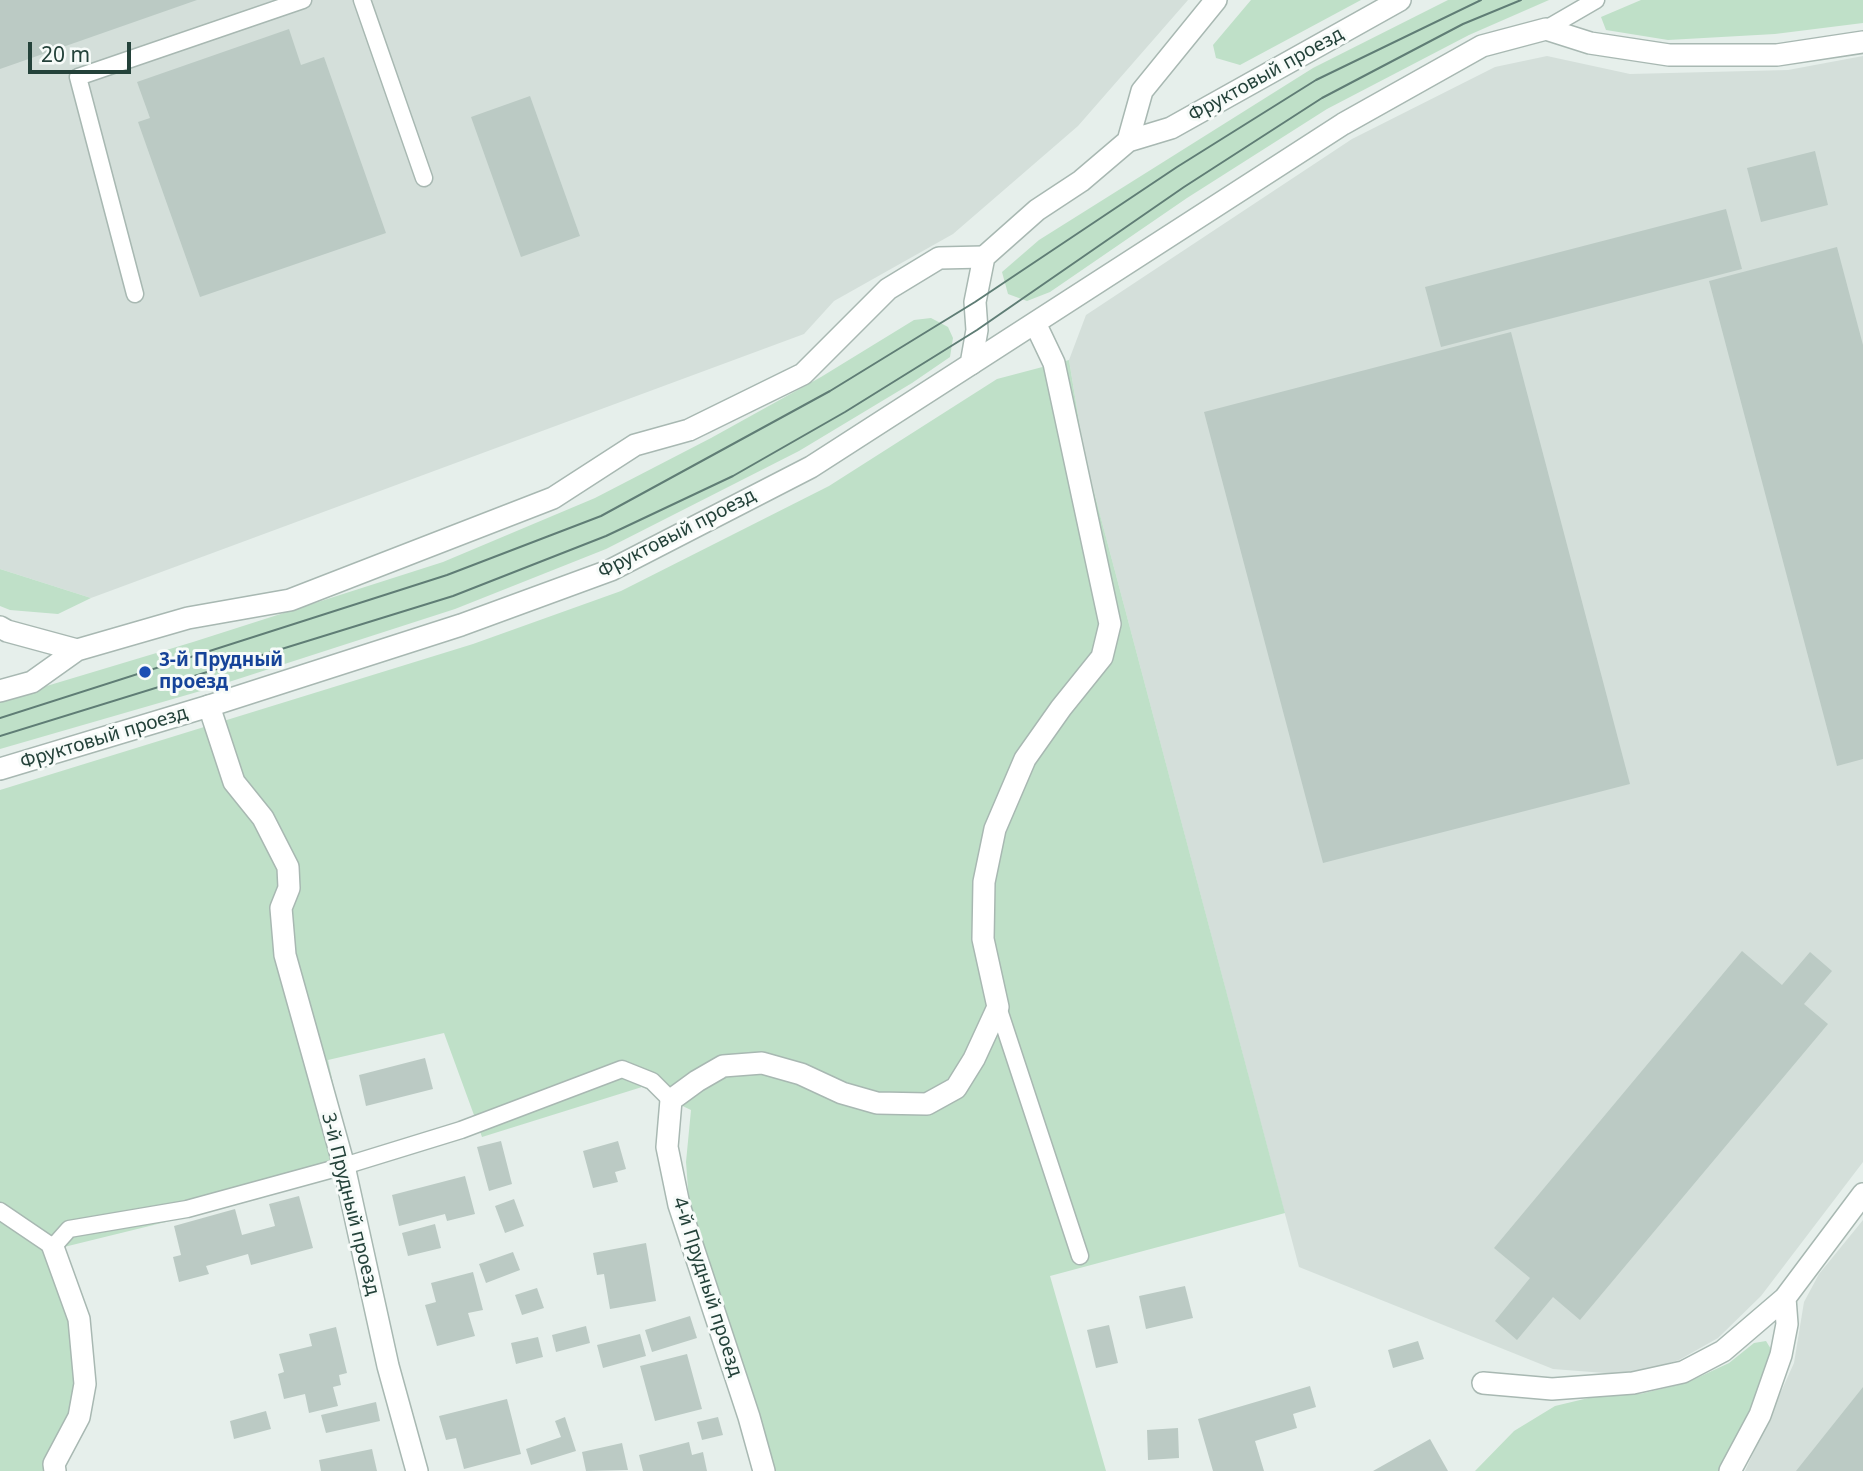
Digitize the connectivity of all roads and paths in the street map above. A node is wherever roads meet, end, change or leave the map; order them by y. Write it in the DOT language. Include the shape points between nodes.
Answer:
graph roads {
  1 [pos="303,0"];
  2 [pos="362,0"];
  3 [pos="1216,0"];
  4 [pos="1400,0"];
  5 [pos="1596,0"];
  6 [pos="1546,29"];
  7 [pos="1863,42"];
  8 [pos="1128,141"];
  9 [pos="424,178"];
  10 [pos="984,257"];
  11 [pos="135,294"];
  12 [pos="1035,323"];
  13 [pos="971,363"];
  14 [pos="0,627"];
  15 [pos="77,650"];
  16 [pos="0,691"];
  17 [pos="209,706"];
  18 [pos="0,769"];
  19 [pos="998,1007"];
  20 [pos="671,1100"];
  21 [pos="344,1166"];
  22 [pos="1863,1194"];
  23 [pos="0,1211"];
  24 [pos="53,1247"];
  25 [pos="1080,1256"];
  26 [pos="1785,1298"];
  27 [pos="1483,1383"];
  28 [pos="55,1471"];
  29 [pos="417,1471"];
  30 [pos="764,1471"];
  31 [pos="1730,1471"];
  1 -- 11 [label="lane" via="78,77"];
  2 -- 9 [label="lane"];
  3 -- 8 [label="street" via="1142,91"];
  4 -- 8 [label="street, Фруктовый проезд" via="1171,128"];
  5 -- 6 [label="lane"];
  6 -- 7 [label="street" via="1590,43 1669,55 1777,55"];
  6 -- 12 [label="street, Фруктовый проезд" via="1482,46 1343,124"];
  8 -- 10 [label="street, Фруктовый проезд"];
  10 -- 13 [label="street"];
  10 -- 15 [label="street" via="939,258 888,289 803,374 689,430 635,445 552,498 290,600 188,618"];
  12 -- 13 [label="street, Фруктовый проезд"];
  12 -- 19 [label="street" via="1054,363 1110,624 1102,657 1025,759 995,829 984,882 983,939"];
  13 -- 17 [label="street, Фруктовый проезд" via="811,467 611,570 461,625"];
  14 -- 15 [label="street"];
  15 -- 16 [label="street" via="32,681"];
  17 -- 18 [label="street, Фруктовый проезд"];
  17 -- 21 [label="street, 3-й Прудный проезд" via="234,782 263,818 288,867 289,888 281,908 285,955"];
  19 -- 20 [label="street" via="956,1088 927,1104 877,1103 762,1063 723,1066"];
  19 -- 25 [label="lane"];
  20 -- 21 [label="lane" via="652,1081 622,1069 461,1130"];
  20 -- 30 [label="street, 4-й Прудный проезд" via="667,1147 680,1205"];
  21 -- 24 [label="lane" via="187,1209 69,1229"];
  21 -- 29 [label="street, 3-й Прудный проезд" via="388,1366"];
  22 -- 26 [label="street"];
  23 -- 24 [label="lane"];
  24 -- 28 [label="street" via="79,1319 85,1384 79,1417 54,1464"];
  26 -- 27 [label="street" via="1723,1351 1683,1372 1633,1383 1552,1389"];
  26 -- 31 [label="street" via="1782,1355 1760,1415"];
}
